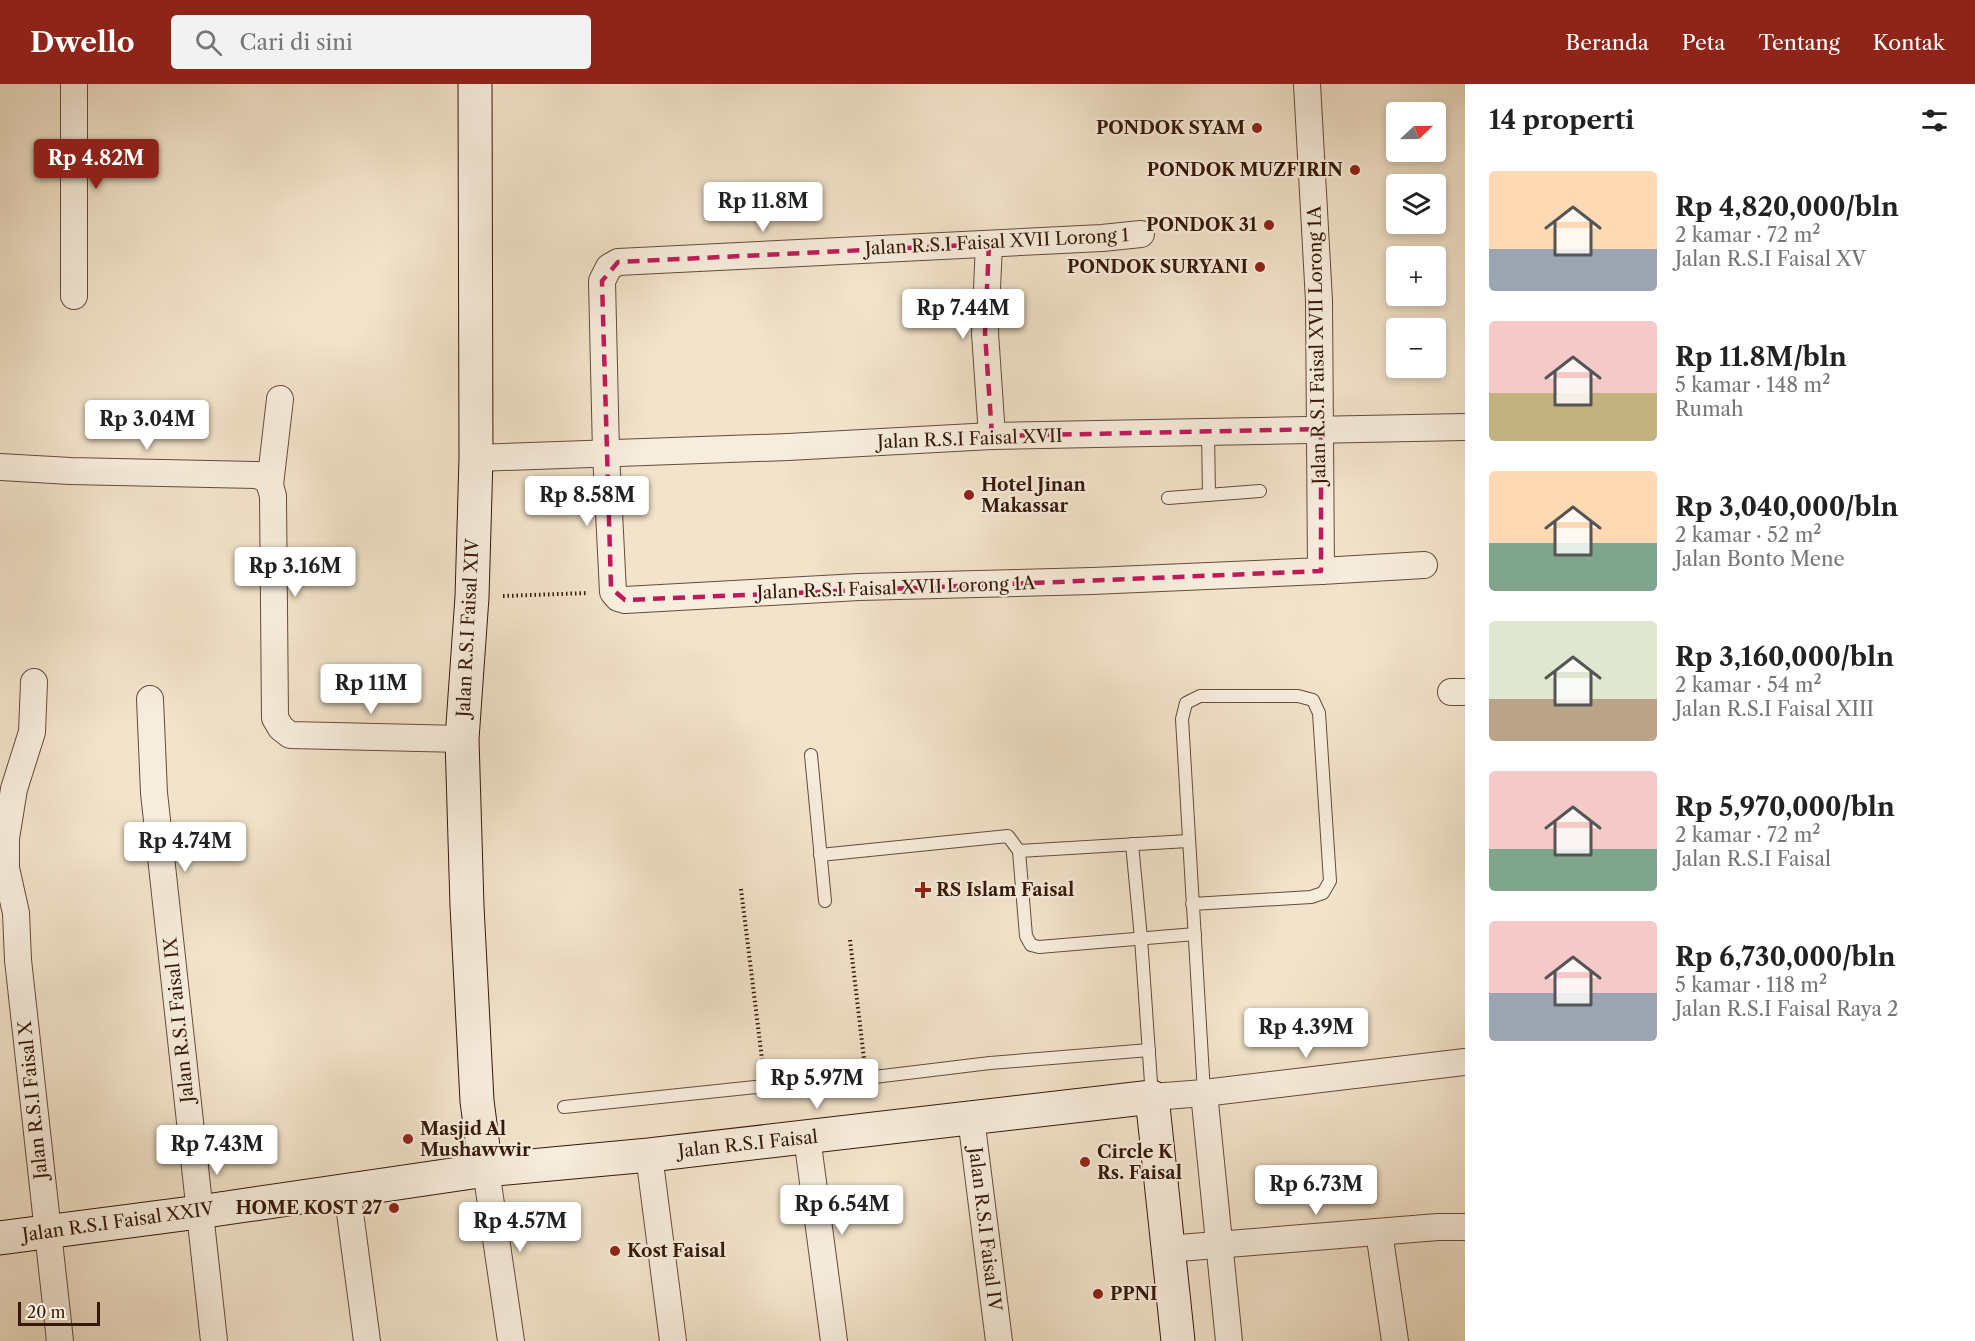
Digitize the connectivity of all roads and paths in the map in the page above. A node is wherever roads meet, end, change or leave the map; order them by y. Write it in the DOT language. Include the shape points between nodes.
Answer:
graph roads {
  1 [pos="74,84"];
  2 [pos="475,84"];
  3 [pos="1307,84"];
  4 [pos="1141,234"];
  5 [pos="989,244"];
  6 [pos="74,296"];
  7 [pos="280,399"];
  8 [pos="1465,427"];
  9 [pos="1321,429"];
  10 [pos="1208,432"];
  11 [pos="992,436"];
  12 [pos="606,453"];
  13 [pos="476,458"];
  14 [pos="0,467"];
  15 [pos="270,485"];
  16 [pos="1260,491"];
  17 [pos="1209,495"];
  18 [pos="1168,498"];
  19 [pos="1424,565"];
  20 [pos="1322,571"];
  21 [pos="613,592"];
  22 [pos="472,597"];
  23 [pos="34,682"];
  24 [pos="150,699"];
  25 [pos="462,739"];
  26 [pos="811,755"];
  27 [pos="1188,841"];
  28 [pos="1132,844"];
  29 [pos="1019,851"];
  30 [pos="820,855"];
  31 [pos="741,889"];
  32 [pos="825,901"];
  33 [pos="1192,904"];
  34 [pos="1195,934"];
  35 [pos="1141,938"];
  36 [pos="850,940"];
  37 [pos="1149,1050"];
  38 [pos="1465,1062"];
  39 [pos="866,1078"];
  40 [pos="765,1086"];
  41 [pos="1204,1094"];
  42 [pos="1152,1097"];
  43 [pos="564,1107"];
  44 [pos="971,1118"];
  45 [pos="807,1137"];
  46 [pos="649,1155"];
  47 [pos="486,1170"];
  48 [pos="347,1190"];
  49 [pos="199,1212"];
  50 [pos="1465,1227"];
  51 [pos="1379,1232"];
  52 [pos="47,1233"];
  53 [pos="0,1238"];
  54 [pos="1219,1245"];
  55 [pos="1167,1249"];
  56 [pos="60,1341"];
  57 [pos="214,1341"];
  58 [pos="367,1341"];
  59 [pos="511,1341"];
  60 [pos="673,1341"];
  61 [pos="834,1341"];
  62 [pos="999,1341"];
  63 [pos="1178,1341"];
  64 [pos="1229,1341"];
  65 [pos="1395,1341"];
  1 -- 6 [label="street"];
  2 -- 13 [label="street, Jalan R.S.I Faisal XIV"];
  3 -- 9 [label="street, Jalan R.S.I Faisal XVII Lorong 1A" via="1319,301"];
  4 -- 5 [label="street, Jalan R.S.I Faisal XVII Lorong 1"];
  5 -- 11 [label="street" via="985,333"];
  5 -- 12 [label="street, Jalan R.S.I Faisal XVII Lorong 1" via="618,262 609,267 602,281"];
  7 -- 15 [label="street"];
  8 -- 9 [label="street, Jalan R.S.I Faisal XVII"];
  9 -- 10 [label="street, Jalan R.S.I Faisal XVII"];
  9 -- 20 [label="street, Jalan R.S.I Faisal XVII Lorong 1A"];
  10 -- 11 [label="street, Jalan R.S.I Faisal XVII"];
  10 -- 17 [label="lane"];
  11 -- 12 [label="street, Jalan R.S.I Faisal XVII"];
  12 -- 13 [label="street, Jalan R.S.I Faisal XVII"];
  12 -- 21 [label="street"];
  13 -- 22 [label="street, Jalan R.S.I Faisal XIV"];
  14 -- 15 [label="street" via="257,475"];
  15 -- 25 [label="street" via="275,718 282,728 290,735"];
  16 -- 17 [label="lane"];
  17 -- 18 [label="lane"];
  19 -- 20 [label="street, Jalan R.S.I Faisal XVII Lorong 1A"];
  20 -- 21 [label="street, Jalan R.S.I Faisal XVII Lorong 1A" via="859,587 625,600"];
  21 -- 22 [label="path"];
  22 -- 25 [label="street, Jalan R.S.I Faisal XIV"];
  23 -- 52 [label="street, Jalan R.S.I Faisal X" via="32,732 14,789 6,838 6,868 16,914"];
  24 -- 49 [label="street, Jalan R.S.I Faisal IX" via="154,793"];
  25 -- 47 [label="street, Jalan R.S.I Faisal XIV" via="477,1101"];
  26 -- 30 [label="lane"];
  27 -- 28 [label="lane"];
  27 -- 33 [label="lane"];
  27 -- 33 [label="lane" via="1182,719 1186,703 1200,696 1298,696 1313,700 1318,713 1328,832 1330,881 1323,893"];
  28 -- 29 [label="lane"];
  28 -- 35 [label="lane"];
  29 -- 30 [label="lane" via="1008,836"];
  29 -- 35 [label="lane" via="1026,936 1031,945"];
  30 -- 32 [label="lane"];
  31 -- 40 [label="path"];
  33 -- 34 [label="lane"];
  34 -- 35 [label="lane"];
  34 -- 41 [label="lane"];
  35 -- 37 [label="lane"];
  36 -- 39 [label="path"];
  37 -- 39 [label="lane"];
  37 -- 42 [label="lane"];
  38 -- 41 [label="street, Jalan R.S.I Faisal"];
  39 -- 40 [label="lane"];
  40 -- 43 [label="lane"];
  41 -- 42 [label="street, Jalan R.S.I Faisal"];
  41 -- 54 [label="street"];
  42 -- 44 [label="street, Jalan R.S.I Faisal"];
  42 -- 55 [label="street"];
  44 -- 45 [label="street, Jalan R.S.I Faisal"];
  44 -- 62 [label="street, Jalan R.S.I Faisal IV"];
  45 -- 46 [label="street, Jalan R.S.I Faisal"];
  45 -- 61 [label="street"];
  46 -- 47 [label="street, Jalan R.S.I Faisal"];
  46 -- 60 [label="street"];
  47 -- 48 [label="street, Jalan R.S.I Faisal XXIV"];
  47 -- 59 [label="street"];
  48 -- 49 [label="street, Jalan R.S.I Faisal XXIV"];
  48 -- 58 [label="street"];
  49 -- 52 [label="street, Jalan R.S.I Faisal XXIV"];
  49 -- 57 [label="street, Jalan R.S.I Faisal IX"];
  50 -- 51 [label="street"];
  51 -- 54 [label="street"];
  51 -- 65 [label="street"];
  52 -- 53 [label="street, Jalan R.S.I Faisal XXIV"];
  52 -- 56 [label="street, Jalan R.S.I Faisal X"];
  54 -- 55 [label="street"];
  54 -- 64 [label="street"];
  55 -- 63 [label="street"];
}
